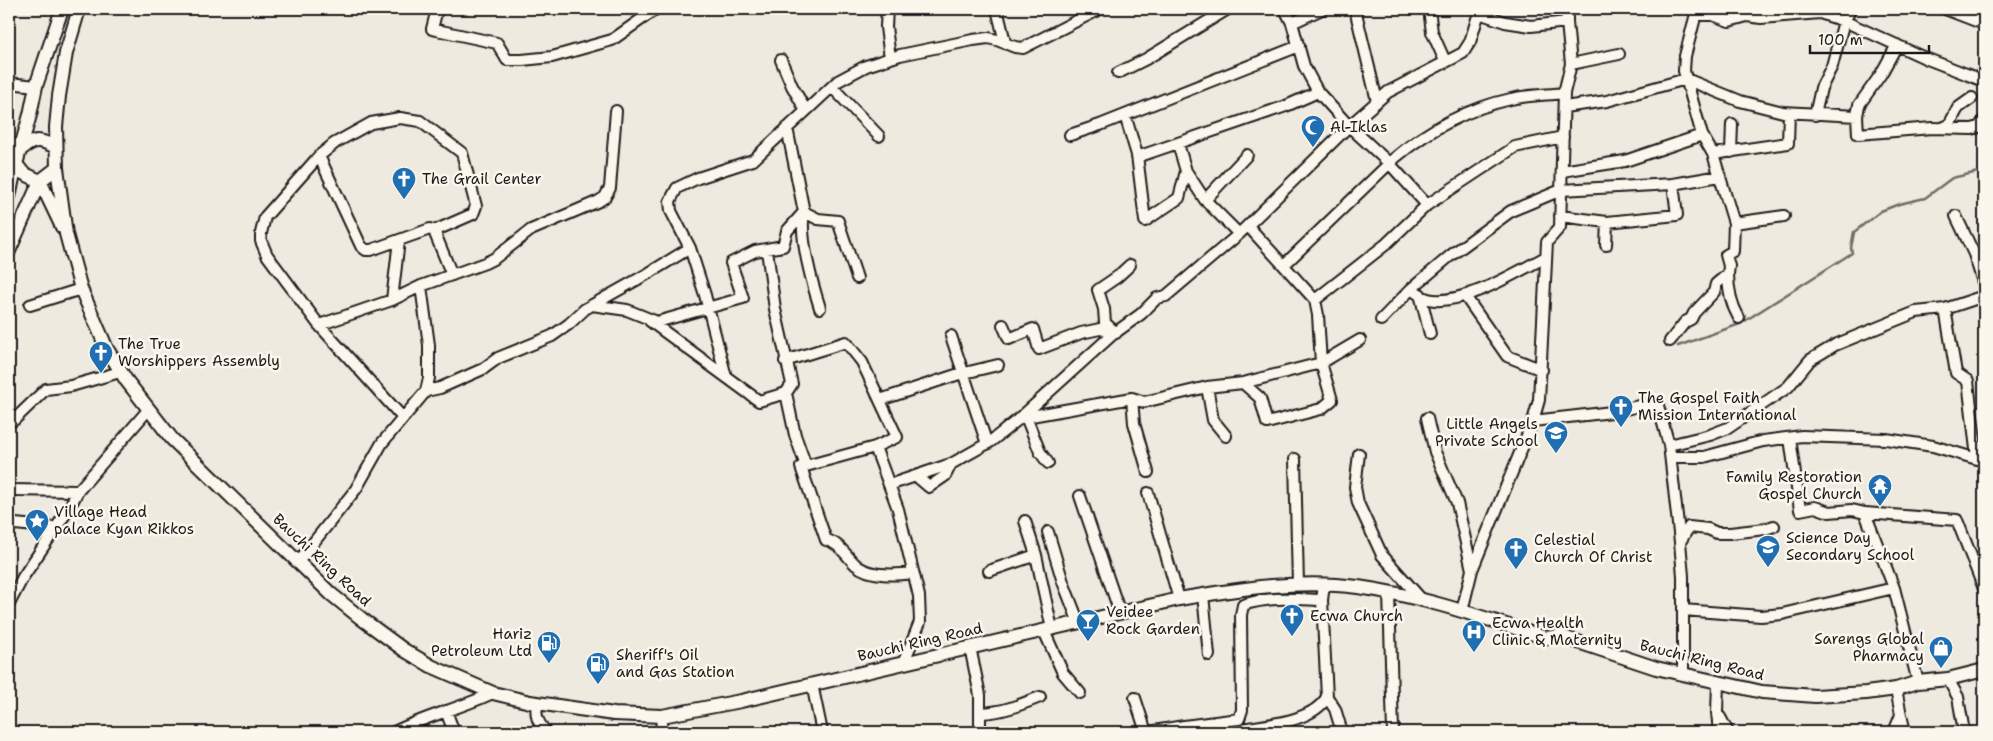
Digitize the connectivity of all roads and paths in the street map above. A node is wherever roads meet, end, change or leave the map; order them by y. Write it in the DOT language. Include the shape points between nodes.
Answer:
graph roads {
  1 [pos="62,9"];
  2 [pos="79,9"];
  3 [pos="437,9"];
  4 [pos="656,9"];
  5 [pos="887,9"];
  6 [pos="997,9"];
  7 [pos="1100,9"];
  8 [pos="1228,9"];
  9 [pos="1285,9"];
  10 [pos="1322,9"];
  11 [pos="1355,9"];
  12 [pos="1429,9"];
  13 [pos="1567,9"];
  14 [pos="1851,9"];
  15 [pos="1945,9"];
  16 [pos="1479,11"];
  17 [pos="1697,12"];
  18 [pos="1762,14"];
  19 [pos="1844,21"];
  20 [pos="1566,22"];
  21 [pos="1292,23"];
  22 [pos="1984,24"];
  23 [pos="1005,42"];
  24 [pos="1897,45"];
  25 [pos="1299,46"];
  26 [pos="1619,54"];
  27 [pos="890,58"];
  28 [pos="781,60"];
  29 [pos="1445,61"];
  30 [pos="1571,64"];
  31 [pos="1118,73"];
  32 [pos="1686,79"];
  33 [pos="1984,81"];
  34 [pos="9,83"];
  35 [pos="36,86"];
  36 [pos="832,87"];
  37 [pos="1318,92"];
  38 [pos="1564,93"];
  39 [pos="1972,98"];
  40 [pos="1377,101"];
  41 [pos="1564,106"];
  42 [pos="616,111"];
  43 [pos="806,111"];
  44 [pos="1789,113"];
  45 [pos="1815,114"];
  46 [pos="1125,115"];
  47 [pos="1857,116"];
  48 [pos="1984,120"];
  49 [pos="1732,124"];
  50 [pos="1349,126"];
  51 [pos="787,128"];
  52 [pos="1941,128"];
  53 [pos="1070,135"];
  54 [pos="1702,135"];
  55 [pos="879,136"];
  56 [pos="1563,137"];
  57 [pos="1178,144"];
  58 [pos="17,146"];
  59 [pos="56,147"];
  60 [pos="1731,152"];
  61 [pos="1713,154"];
  62 [pos="1247,155"];
  63 [pos="319,156"];
  64 [pos="1137,157"];
  65 [pos="1389,163"];
  66 [pos="16,164"];
  67 [pos="57,168"];
  68 [pos="1186,171"];
  69 [pos="1562,171"];
  70 [pos="1720,176"];
  71 [pos="40,181"];
  72 [pos="1673,184"];
  73 [pos="1561,190"];
  74 [pos="9,197"];
  75 [pos="1205,200"];
  76 [pos="1427,205"];
  77 [pos="51,206"];
  78 [pos="804,212"];
  79 [pos="1560,216"];
  80 [pos="1784,216"];
  81 [pos="1956,216"];
  82 [pos="1607,222"];
  83 [pos="1734,223"];
  84 [pos="1248,226"];
  85 [pos="18,230"];
  86 [pos="434,231"];
  87 [pos="66,234"];
  88 [pos="1239,234"];
  89 [pos="399,240"];
  90 [pos="1606,245"];
  91 [pos="690,248"];
  92 [pos="767,250"];
  93 [pos="9,251"];
  94 [pos="1546,257"];
  95 [pos="1130,265"];
  96 [pos="1284,265"];
  97 [pos="452,274"];
  98 [pos="1728,274"];
  99 [pos="857,278"];
  100 [pos="1984,285"];
  101 [pos="421,286"];
  102 [pos="81,289"];
  103 [pos="1416,292"];
  104 [pos="1465,296"];
  105 [pos="1984,296"];
  106 [pos="392,300"];
  107 [pos="1315,300"];
  108 [pos="30,305"];
  109 [pos="592,305"];
  110 [pos="708,308"];
  111 [pos="820,308"];
  112 [pos="1944,309"];
  113 [pos="644,317"];
  114 [pos="1739,318"];
  115 [pos="1381,320"];
  116 [pos="319,325"];
  117 [pos="1003,325"];
  118 [pos="1116,333"];
  119 [pos="1430,334"];
  120 [pos="951,336"];
  121 [pos="1360,340"];
  122 [pos="1670,341"];
  123 [pos="785,361"];
  124 [pos="1321,363"];
  125 [pos="998,365"];
  126 [pos="1542,370"];
  127 [pos="120,372"];
  128 [pos="963,374"];
  129 [pos="726,377"];
  130 [pos="1243,383"];
  131 [pos="1207,387"];
  132 [pos="426,391"];
  133 [pos="786,393"];
  134 [pos="1132,398"];
  135 [pos="880,400"];
  136 [pos="148,410"];
  137 [pos="1023,417"];
  138 [pos="403,418"];
  139 [pos="1427,418"];
  140 [pos="1533,421"];
  141 [pos="9,422"];
  142 [pos="1226,436"];
  143 [pos="1790,438"];
  144 [pos="987,444"];
  145 [pos="1669,444"];
  146 [pos="876,447"];
  147 [pos="1360,454"];
  148 [pos="1671,457"];
  149 [pos="1295,459"];
  150 [pos="1980,459"];
  151 [pos="1048,463"];
  152 [pos="951,464"];
  153 [pos="806,466"];
  154 [pos="1148,472"];
  155 [pos="916,476"];
  156 [pos="889,485"];
  157 [pos="9,490"];
  158 [pos="78,491"];
  159 [pos="1148,494"];
  160 [pos="1080,496"];
  161 [pos="1865,514"];
  162 [pos="1025,521"];
  163 [pos="1774,526"];
  164 [pos="9,527"];
  165 [pos="56,528"];
  166 [pos="1048,532"];
  167 [pos="1680,542"];
  168 [pos="1036,556"];
  169 [pos="298,562"];
  170 [pos="1472,570"];
  171 [pos="989,571"];
  172 [pos="913,573"];
  173 [pos="1298,584"];
  174 [pos="1324,585"];
  175 [pos="1894,588"];
  176 [pos="1984,589"];
  177 [pos="1390,593"];
  178 [pos="1203,595"];
  179 [pos="1179,599"];
  180 [pos="1322,600"];
  181 [pos="1422,600"];
  182 [pos="9,604"];
  183 [pos="1682,610"];
  184 [pos="1462,611"];
  185 [pos="1120,613"];
  186 [pos="1079,623"];
  187 [pos="1048,630"];
  188 [pos="970,647"];
  189 [pos="1209,655"];
  190 [pos="903,664"];
  191 [pos="1984,670"];
  192 [pos="1682,674"];
  193 [pos="1948,679"];
  194 [pos="1918,682"];
  195 [pos="1718,683"];
  196 [pos="812,684"];
  197 [pos="1896,689"];
  198 [pos="493,693"];
  199 [pos="1080,693"];
  200 [pos="1040,697"];
  201 [pos="1327,697"];
  202 [pos="1134,698"];
  203 [pos="537,702"];
  204 [pos="446,711"];
  205 [pos="1717,712"];
  206 [pos="981,713"];
  207 [pos="1901,715"];
  208 [pos="662,716"];
  209 [pos="394,732"];
  210 [pos="454,732"];
  211 [pos="546,732"];
  212 [pos="660,732"];
  213 [pos="822,732"];
  214 [pos="980,732"];
  215 [pos="1147,732"];
  216 [pos="1242,732"];
  217 [pos="1342,732"];
  218 [pos="1393,732"];
  219 [pos="1719,732"];
  220 [pos="1728,732"];
  221 [pos="1894,732"];
  222 [pos="1905,732"];
  223 [pos="1964,732"];
  1 -- 35 [label="main road"];
  2 -- 59 [label="main road, Bauchi Ring Road" via="63,64"];
  3 -- 4 [label="street" via="432,29 497,43 507,60 552,56 612,40"];
  5 -- 27 [label="street"];
  6 -- 23 [label="street"];
  7 -- 23 [label="street" via="1023,48"];
  8 -- 31 [label="street"];
  9 -- 21 [label="street"];
  10 -- 21 [label="street"];
  11 -- 40 [label="street"];
  12 -- 29 [label="street" via="1432,32"];
  13 -- 20 [label="street"];
  14 -- 19 [label="street"];
  15 -- 22 [label="street"];
  16 -- 20 [label="street" via="1504,22 1531,26"];
  16 -- 29 [label="street" via="1467,48"];
  17 -- 18 [label="street" via="1730,21"];
  17 -- 32 [label="street" via="1686,56"];
  18 -- 19 [label="street" via="1820,13"];
  19 -- 24 [label="street"];
  19 -- 45 [label="street"];
  20 -- 30 [label="street"];
  21 -- 25 [label="street"];
  23 -- 27 [label="street" via="988,38 973,40"];
  24 -- 33 [label="street"];
  24 -- 47 [label="street" via="1882,74 1859,105"];
  25 -- 37 [label="street" via="1304,66"];
  25 -- 46 [label="street"];
  26 -- 30 [label="street"];
  27 -- 36 [label="street" via="866,66"];
  28 -- 43 [label="street"];
  29 -- 40 [label="street"];
  30 -- 38 [label="street"];
  32 -- 41 [label="street" via="1607,101"];
  32 -- 44 [label="street" via="1740,101"];
  32 -- 54 [label="street"];
  34 -- 35 [label="street"];
  35 -- 58 [label="main road"];
  36 -- 43 [label="street"];
  36 -- 55 [label="street"];
  37 -- 50 [label="street"];
  37 -- 57 [label="street"];
  38 -- 41 [label="street"];
  38 -- 65 [label="street" via="1512,98 1476,109 1415,141"];
  39 -- 52 [label="street" via="1958,108 1949,125"];
  40 -- 50 [label="street"];
  41 -- 56 [label="street"];
  42 -- 97 [label="street" via="610,188 605,196 531,230 495,258"];
  43 -- 51 [label="street"];
  44 -- 45 [label="street"];
  44 -- 60 [label="street" via="1788,143"];
  45 -- 47 [label="street"];
  46 -- 53 [label="street"];
  46 -- 64 [label="street"];
  47 -- 52 [label="street" via="1858,134"];
  48 -- 52 [label="street" via="1979,127 1972,129"];
  49 -- 60 [label="street"];
  50 -- 65 [label="street"];
  50 -- 84 [label="street"];
  51 -- 78 [label="street"];
  51 -- 91 [label="street" via="753,160 676,188 670,201 671,211"];
  54 -- 61 [label="street"];
  54 -- 69 [label="street" via="1625,161"];
  56 -- 69 [label="street"];
  56 -- 76 [label="street" via="1515,147"];
  57 -- 64 [label="street"];
  57 -- 68 [label="street"];
  58 -- 59 [label="main road" via="42,140"];
  58 -- 66 [label="main road"];
  59 -- 67 [label="main road, Bauchi Ring Road"];
  60 -- 61 [label="street"];
  61 -- 70 [label="street"];
  62 -- 75 [label="street"];
  63 -- 86 [label="street" via="371,122 400,118 420,121 462,153 476,206 473,214"];
  63 -- 89 [label="street" via="361,246 371,250"];
  63 -- 116 [label="street" via="265,217 261,233 262,248"];
  64 -- 68 [label="street" via="1145,221 1179,198"];
  65 -- 76 [label="street"];
  65 -- 96 [label="street"];
  66 -- 71 [label="main road" via="23,173"];
  66 -- 74 [label="main road"];
  67 -- 71 [label="main road"];
  67 -- 87 [label="main road, Bauchi Ring Road"];
  68 -- 75 [label="street"];
  69 -- 73 [label="street"];
  70 -- 72 [label="street"];
  70 -- 83 [label="street"];
  71 -- 77 [label="main road, Bauchi Ring Road"];
  71 -- 85 [label="main road"];
  72 -- 73 [label="street"];
  72 -- 82 [label="street" via="1677,215"];
  73 -- 79 [label="street"];
  73 -- 103 [label="street" via="1511,211 1450,256"];
  75 -- 88 [label="street"];
  76 -- 107 [label="street" via="1385,245"];
  77 -- 85 [label="main road" via="38,206"];
  77 -- 87 [label="main road, Bauchi Ring Road"];
  78 -- 92 [label="street" via="787,232 783,246"];
  78 -- 99 [label="street" via="818,219 838,221"];
  78 -- 111 [label="street" via="802,227"];
  79 -- 82 [label="street"];
  79 -- 94 [label="street" via="1560,227 1547,242"];
  80 -- 83 [label="street"];
  81 -- 100 [label="street"];
  82 -- 90 [label="street"];
  83 -- 98 [label="street" via="1734,251 1726,255"];
  84 -- 88 [label="street"];
  84 -- 96 [label="street"];
  85 -- 93 [label="main road"];
  86 -- 89 [label="street" via="430,229"];
  86 -- 97 [label="street"];
  87 -- 102 [label="main road, Bauchi Ring Road"];
  88 -- 118 [label="street" via="1166,296 1157,298"];
  89 -- 106 [label="street"];
  91 -- 109 [label="street"];
  91 -- 110 [label="street"];
  92 -- 110 [label="street" via="755,251 731,263 743,298"];
  92 -- 123 [label="street"];
  94 -- 104 [label="street"];
  94 -- 126 [label="street"];
  95 -- 118 [label="street" via="1098,290 1105,324"];
  96 -- 107 [label="street"];
  97 -- 101 [label="street"];
  98 -- 114 [label="street" via="1728,288"];
  98 -- 122 [label="street" via="1716,284 1714,292"];
  101 -- 106 [label="street"];
  101 -- 132 [label="street" via="429,345"];
  102 -- 108 [label="street"];
  102 -- 127 [label="main road, Bauchi Ring Road" via="94,323"];
  103 -- 104 [label="street" via="1427,299"];
  103 -- 115 [label="street"];
  103 -- 119 [label="street"];
  104 -- 126 [label="street" via="1507,356"];
  105 -- 112 [label="street"];
  106 -- 116 [label="street"];
  107 -- 124 [label="street"];
  109 -- 113 [label="street" via="627,310"];
  109 -- 132 [label="street" via="552,336 498,358 483,369 449,384"];
  110 -- 113 [label="street" via="657,322"];
  110 -- 129 [label="street"];
  112 -- 145 [label="street" via="1916,312 1835,345 1810,360 1788,386 1728,428"];
  112 -- 150 [label="street" via="1956,373 1968,381"];
  113 -- 129 [label="street"];
  116 -- 138 [label="street"];
  117 -- 118 [label="street" via="1009,339 1033,329 1039,349 1081,333 1100,330"];
  118 -- 137 [label="street"];
  120 -- 128 [label="street"];
  121 -- 124 [label="street"];
  123 -- 133 [label="street" via="792,384"];
  123 -- 135 [label="street" via="846,342 862,362"];
  124 -- 130 [label="street"];
  124 -- 130 [label="street" via="1332,400 1321,409 1299,416 1267,423 1260,398"];
  125 -- 128 [label="street"];
  126 -- 140 [label="street"];
  127 -- 136 [label="main road, Bauchi Ring Road"];
  127 -- 141 [label="street" via="71,386 46,389"];
  128 -- 135 [label="street"];
  128 -- 144 [label="street"];
  129 -- 133 [label="street" via="759,401"];
  130 -- 131 [label="street"];
  131 -- 134 [label="street" via="1144,402"];
  131 -- 142 [label="street" via="1213,420"];
  132 -- 138 [label="street"];
  133 -- 153 [label="street"];
  134 -- 137 [label="street"];
  134 -- 154 [label="street" via="1134,423"];
  135 -- 146 [label="street" via="897,437"];
  136 -- 158 [label="street"];
  136 -- 169 [label="main road, Bauchi Ring Road" via="172,438"];
  137 -- 144 [label="street"];
  137 -- 151 [label="street"];
  138 -- 169 [label="street" via="382,443 356,489"];
  139 -- 170 [label="street" via="1435,452 1456,503"];
  140 -- 145 [label="street" via="1612,412 1657,402"];
  140 -- 170 [label="street"];
  143 -- 148 [label="street" via="1704,457"];
  143 -- 150 [label="street" via="1886,439 1933,446"];
  143 -- 161 [label="street" via="1800,510 1815,507 1826,512 1852,510"];
  144 -- 152 [label="street"];
  145 -- 148 [label="street"];
  146 -- 153 [label="street"];
  146 -- 156 [label="street"];
  147 -- 181 [label="street" via="1355,487 1358,503 1382,555"];
  148 -- 167 [label="street"];
  149 -- 173 [label="street"];
  152 -- 155 [label="street"];
  152 -- 155 [label="street" via="945,476 929,487"];
  153 -- 172 [label="street" via="801,468 826,540 835,542 857,566 876,573"];
  155 -- 156 [label="street"];
  156 -- 172 [label="street"];
  157 -- 158 [label="street"];
  158 -- 165 [label="street"];
  159 -- 179 [label="street"];
  160 -- 185 [label="street"];
  161 -- 175 [label="street"];
  161 -- 176 [label="street" via="1957,520"];
  162 -- 168 [label="street"];
  163 -- 167 [label="street" via="1730,533 1689,527"];
  164 -- 165 [label="street" via="15,524"];
  165 -- 182 [label="street"];
  166 -- 186 [label="street"];
  167 -- 183 [label="street"];
  168 -- 171 [label="street"];
  168 -- 187 [label="street"];
  169 -- 198 [label="main road, Bauchi Ring Road" via="331,594 404,650"];
  170 -- 184 [label="street"];
  172 -- 190 [label="street" via="919,596 920,622"];
  173 -- 174 [label="main road, Bauchi Ring Road"];
  173 -- 178 [label="main road, Bauchi Ring Road"];
  174 -- 177 [label="main road, Bauchi Ring Road"];
  174 -- 180 [label="street"];
  175 -- 183 [label="street" via="1782,614 1761,616"];
  175 -- 194 [label="street"];
  177 -- 181 [label="main road, Bauchi Ring Road"];
  177 -- 218 [label="street"];
  178 -- 179 [label="main road, Bauchi Ring Road"];
  178 -- 189 [label="street"];
  179 -- 185 [label="main road, Bauchi Ring Road"];
  180 -- 201 [label="street"];
  180 -- 215 [label="street" via="1259,599 1243,606 1242,710 1239,719"];
  181 -- 184 [label="main road, Bauchi Ring Road"];
  183 -- 192 [label="street"];
  184 -- 192 [label="main road, Bauchi Ring Road" via="1546,638 1560,636"];
  185 -- 186 [label="main road, Bauchi Ring Road"];
  186 -- 187 [label="main road, Bauchi Ring Road"];
  187 -- 188 [label="main road, Bauchi Ring Road"];
  187 -- 199 [label="street" via="1062,673"];
  188 -- 190 [label="main road, Bauchi Ring Road"];
  188 -- 206 [label="street"];
  190 -- 196 [label="main road, Bauchi Ring Road"];
  191 -- 193 [label="main road, Bauchi Ring Road"];
  192 -- 195 [label="main road, Bauchi Ring Road"];
  193 -- 194 [label="main road, Bauchi Ring Road"];
  193 -- 223 [label="street" via="1958,697"];
  194 -- 197 [label="main road, Bauchi Ring Road"];
  195 -- 197 [label="main road, Bauchi Ring Road" via="1762,692 1815,696"];
  195 -- 205 [label="street"];
  196 -- 208 [label="main road, Bauchi Ring Road"];
  196 -- 213 [label="street"];
  197 -- 207 [label="street"];
  198 -- 203 [label="main road, Bauchi Ring Road"];
  198 -- 204 [label="street"];
  200 -- 206 [label="street" via="1011,709"];
  201 -- 216 [label="street" via="1322,704 1294,720 1247,728"];
  201 -- 217 [label="street" via="1335,709"];
  202 -- 215 [label="street"];
  203 -- 208 [label="main road, Bauchi Ring Road" via="560,708"];
  203 -- 211 [label="street" via="539,725"];
  204 -- 209 [label="street"];
  204 -- 210 [label="street"];
  205 -- 219 [label="street"];
  205 -- 220 [label="street"];
  206 -- 214 [label="street"];
  207 -- 221 [label="street"];
  207 -- 222 [label="street"];
  208 -- 212 [label="street"];
}
